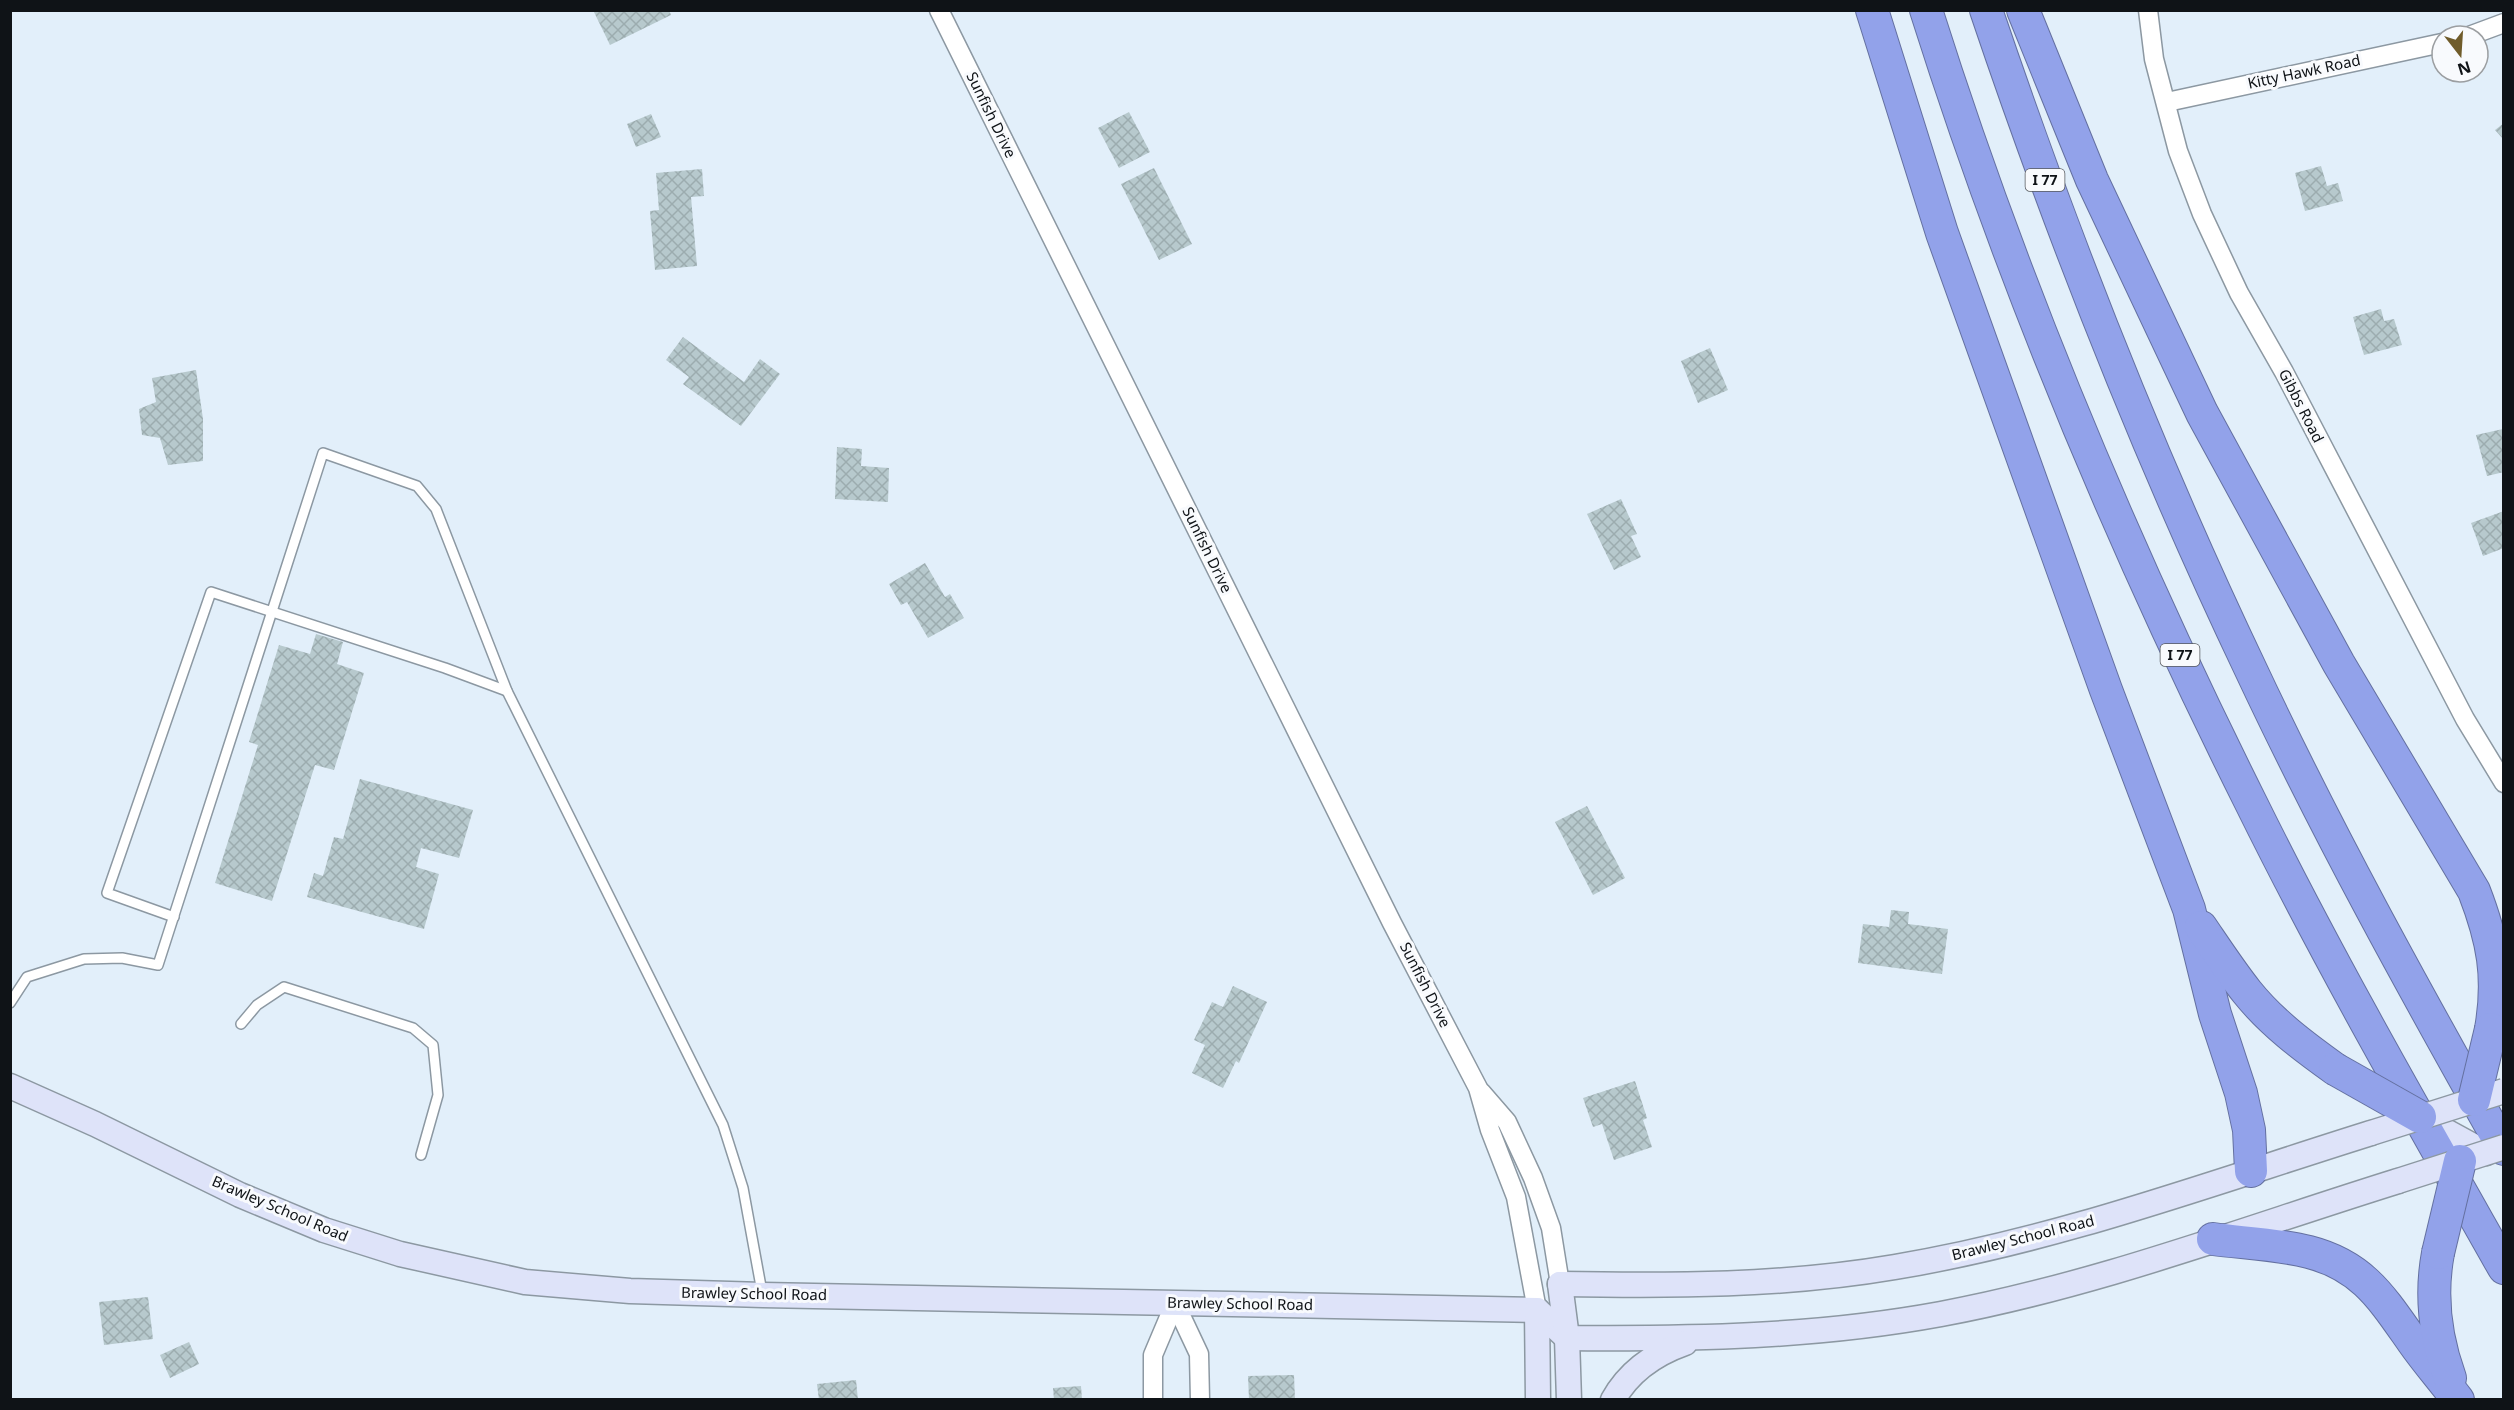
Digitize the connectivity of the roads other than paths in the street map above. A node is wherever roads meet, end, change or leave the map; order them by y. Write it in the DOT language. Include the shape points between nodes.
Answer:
graph roads {
  1 [pos="939,10"];
  2 [pos="1872,10"];
  3 [pos="1926,10"];
  4 [pos="1986,10"];
  5 [pos="2024,10"];
  6 [pos="2148,10"];
  7 [pos="2430,46"];
  8 [pos="2167,102"];
  9 [pos="272,612"];
  10 [pos="507,691"];
  11 [pos="2504,783"];
  12 [pos="2460,866"];
  13 [pos="2189,909"];
  14 [pos="174,917"];
  15 [pos="2504,922"];
  16 [pos="10,1003"];
  17 [pos="241,1024"];
  18 [pos="10,1086"];
  19 [pos="1478,1088"];
  20 [pos="2489,1096"];
  21 [pos="2420,1117"];
  22 [pos="2487,1152"];
  23 [pos="422,1155"];
  24 [pos="2251,1171"];
  25 [pos="2213,1239"];
  26 [pos="2504,1268"];
  27 [pos="1560,1284"];
  28 [pos="763,1295"];
  29 [pos="1175,1303"];
  30 [pos="1537,1310"];
  31 [pos="1567,1338"];
  32 [pos="1696,1339"];
  33 [pos="1153,1400"];
  34 [pos="1200,1400"];
  35 [pos="1538,1400"];
  36 [pos="1569,1400"];
  37 [pos="1613,1400"];
  38 [pos="2458,1400"];
  1 -- 19 [label="street, Sunfish Drive"];
  2 -- 13 [label="highway" via="1946,245"];
  3 -- 26 [label="highway, I 77" via="2027,297 2148,588 2306,912"];
  4 -- 22 [label="highway, I 77" via="2105,336 2201,564"];
  5 -- 12 [label="highway" via="2092,180 2202,413 2339,664"];
  6 -- 8 [label="street, Gibbs Road" via="2154,59"];
  7 -- 8 [label="street, Kitty Hawk Road"];
  8 -- 11 [label="street, Gibbs Road" via="2178,151 2239,293 2465,719"];
  9 -- 10 [label="lane"];
  9 -- 10 [label="lane" via="323,453 417,486 436,509"];
  9 -- 14 [label="lane"];
  9 -- 14 [label="lane" via="211,592 107,893"];
  10 -- 28 [label="lane" via="723,1125 743,1188"];
  12 -- 15 [label="highway"];
  12 -- 20 [label="highway, bridge" via="2484,916 2496,963"];
  13 -- 21 [label="highway, bridge" via="2248,994 2290,1035 2335,1069"];
  13 -- 24 [label="highway" via="2215,1014 2241,1093 2249,1130"];
  14 -- 16 [label="lane" via="158,964 122,958 84,959 27,977"];
  17 -- 23 [label="lane" via="257,1005 284,987 413,1028 433,1045 438,1095"];
  18 -- 28 [label="main road, Brawley School Road" via="240,1195 324,1230 400,1254 525,1282 630,1291"];
  19 -- 27 [label="street, Sunfish Drive" via="1507,1122 1533,1178 1551,1228"];
  19 -- 30 [label="street, Sunfish Drive" via="1516,1197"];
  20 -- 21 [label="main road, Brawley School Road, bridge"];
  20 -- 22 [label="main road"];
  21 -- 22 [label="main road"];
  21 -- 24 [label="main road, Brawley School Road, bridge"];
  22 -- 25 [label="main road, bridge"];
  22 -- 38 [label="highway, bridge" via="2438,1252 2433,1295 2438,1341"];
  24 -- 27 [label="main road, Brawley School Road" via="2049,1234 1893,1268 1735,1284"];
  25 -- 32 [label="main road" via="2063,1286 1942,1313 1820,1331"];
  25 -- 38 [label="highway" via="2308,1252 2350,1269 2386,1302"];
  27 -- 30 [label="main road"];
  27 -- 31 [label="main road, Sunfish Drive"];
  28 -- 29 [label="main road, Brawley School Road"];
  29 -- 30 [label="main road, Brawley School Road"];
  29 -- 33 [label="street" via="1153,1355"];
  29 -- 34 [label="street" via="1199,1354"];
  30 -- 31 [label="main road"];
  30 -- 35 [label="main road"];
  31 -- 32 [label="main road"];
  31 -- 36 [label="main road, Sunfish Drive"];
  32 -- 37 [label="main road" via="1652,1358 1625,1381"];
}
